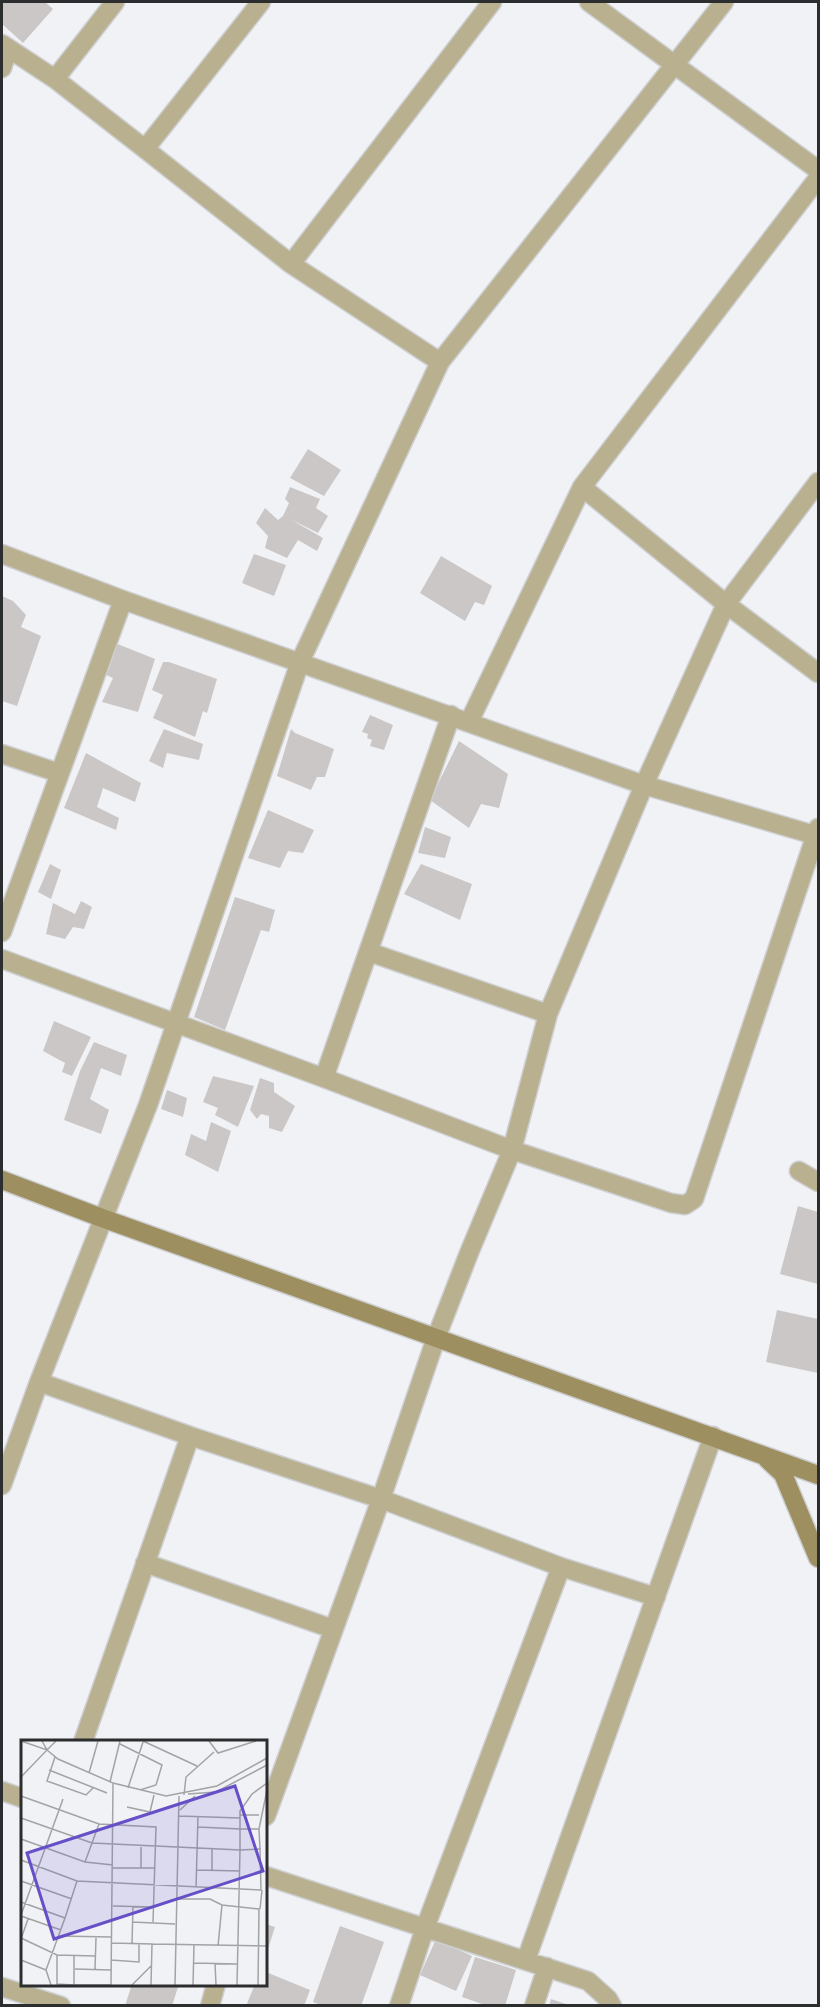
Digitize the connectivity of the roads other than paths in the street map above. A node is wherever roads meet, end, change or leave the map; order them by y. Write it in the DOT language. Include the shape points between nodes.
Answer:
graph roads {
  1 [pos="115,2"];
  2 [pos="261,2"];
  3 [pos="492,2"];
  4 [pos="589,2"];
  5 [pos="724,2"];
  6 [pos="5,46"];
  7 [pos="676,64"];
  8 [pos="2,68"];
  9 [pos="55,79"];
  10 [pos="145,149"];
  11 [pos="819,170"];
  12 [pos="819,178"];
  13 [pos="291,264"];
  14 [pos="440,362"];
  15 [pos="819,482"];
  16 [pos="582,487"];
  17 [pos="2,554"];
  18 [pos="123,600"];
  19 [pos="726,604"];
  20 [pos="300,662"];
  21 [pos="819,674"];
  22 [pos="451,715"];
  23 [pos="469,722"];
  24 [pos="2,754"];
  25 [pos="59,773"];
  26 [pos="644,785"];
  27 [pos="818,833"];
  28 [pos="2,932"];
  29 [pos="369,952"];
  30 [pos="2,958"];
  31 [pos="548,1014"];
  32 [pos="175,1023"];
  33 [pos="324,1078"];
  34 [pos="512,1149"];
  35 [pos="799,1171"];
  36 [pos="2,1181"];
  37 [pos="819,1182"];
  38 [pos="102,1218"];
  39 [pos="436,1338"];
  40 [pos="39,1382"];
  41 [pos="190,1436"];
  42 [pos="712,1436"];
  43 [pos="761,1454"];
  44 [pos="819,1475"];
  45 [pos="2,1485"];
  46 [pos="381,1499"];
  47 [pos="819,1558"];
  48 [pos="145,1563"];
  49 [pos="561,1567"];
  50 [pos="656,1597"];
  51 [pos="333,1629"];
  52 [pos="84,1740"];
  53 [pos="2,1791"];
  54 [pos="21,1798"];
  55 [pos="267,1813"];
  56 [pos="267,1876"];
  57 [pos="425,1928"];
  58 [pos="526,1960"];
  59 [pos="546,1967"];
  60 [pos="215,1986"];
  61 [pos="2,1987"];
  62 [pos="61,2006"];
  63 [pos="210,2006"];
  64 [pos="399,2006"];
  65 [pos="534,2006"];
  66 [pos="612,2006"];
  1 -- 9 [label="street"];
  2 -- 10 [label="street"];
  3 -- 13 [label="street"];
  4 -- 7 [label="street"];
  5 -- 7 [label="street"];
  6 -- 8 [label="street"];
  6 -- 9 [label="street"];
  7 -- 11 [label="street"];
  7 -- 14 [label="street"];
  9 -- 10 [label="street"];
  10 -- 13 [label="street"];
  12 -- 16 [label="street"];
  13 -- 14 [label="street"];
  14 -- 20 [label="street"];
  15 -- 19 [label="street"];
  16 -- 19 [label="street"];
  16 -- 23 [label="street"];
  17 -- 18 [label="street"];
  18 -- 20 [label="street"];
  18 -- 25 [label="street"];
  19 -- 21 [label="street"];
  19 -- 26 [label="street"];
  20 -- 22 [label="street"];
  20 -- 32 [label="street"];
  22 -- 23 [label="street"];
  22 -- 29 [label="street"];
  23 -- 26 [label="street"];
  24 -- 25 [label="street"];
  25 -- 28 [label="street"];
  26 -- 27 [label="street"];
  26 -- 31 [label="street"];
  27 -- 34 [label="street" via="694,1199 685,1205 670,1203"];
  29 -- 31 [label="street"];
  29 -- 33 [label="street"];
  30 -- 32 [label="street"];
  31 -- 34 [label="street"];
  32 -- 33 [label="street"];
  32 -- 38 [label="street" via="148,1105"];
  33 -- 34 [label="street"];
  34 -- 39 [label="street"];
  35 -- 37 [label="street"];
  36 -- 38 [label="street"];
  38 -- 39 [label="street"];
  38 -- 40 [label="street"];
  39 -- 42 [label="street"];
  39 -- 46 [label="street"];
  40 -- 41 [label="street"];
  40 -- 45 [label="street"];
  41 -- 46 [label="street"];
  41 -- 48 [label="street"];
  42 -- 43 [label="street"];
  42 -- 50 [label="street"];
  43 -- 44 [label="street"];
  43 -- 47 [label="street" via="783,1474"];
  46 -- 49 [label="street"];
  46 -- 51 [label="street"];
  48 -- 51 [label="street"];
  48 -- 52 [label="street"];
  49 -- 50 [label="street"];
  49 -- 57 [label="street"];
  50 -- 58 [label="street"];
  51 -- 55 [label="street"];
  53 -- 54 [label="street"];
  56 -- 57 [label="street"];
  57 -- 58 [label="street"];
  57 -- 64 [label="street"];
  58 -- 59 [label="street"];
  59 -- 65 [label="street"];
  59 -- 66 [label="street" via="588,1981"];
  60 -- 63 [label="street"];
  61 -- 62 [label="street"];
}
